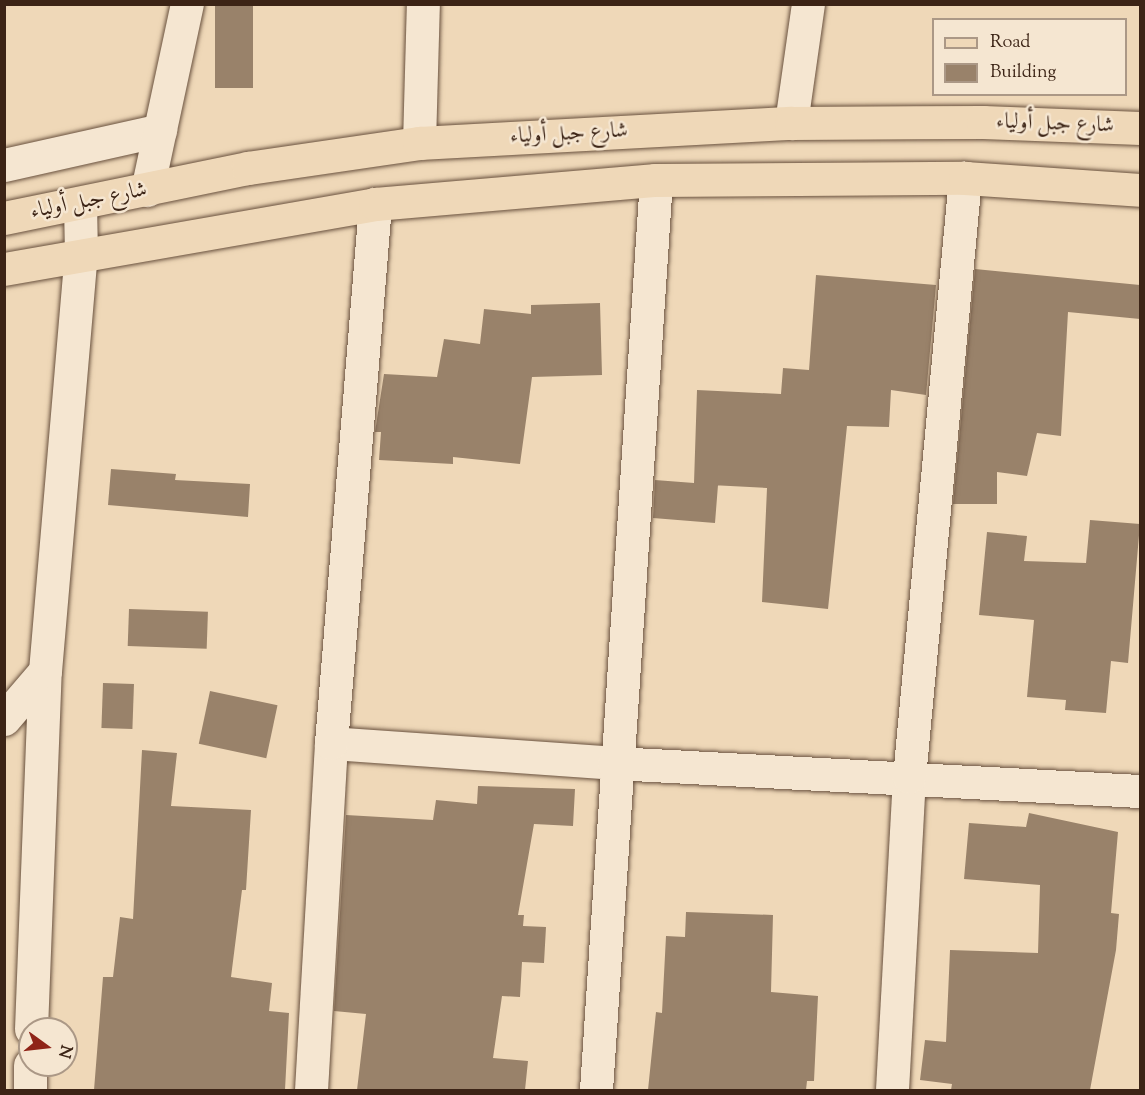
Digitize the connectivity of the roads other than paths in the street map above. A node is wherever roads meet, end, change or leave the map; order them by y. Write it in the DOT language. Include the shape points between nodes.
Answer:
graph roads {
  1 [pos="187,4"];
  2 [pos="423,4"];
  3 [pos="808,4"];
  4 [pos="790,123"];
  5 [pos="1140,128"];
  6 [pos="160,130"];
  7 [pos="419,143"];
  8 [pos="4,165"];
  9 [pos="965,178"];
  10 [pos="656,180"];
  11 [pos="147,190"];
  12 [pos="1140,190"];
  13 [pos="80,204"];
  14 [pos="375,204"];
  15 [pos="4,218"];
  16 [pos="81,255"];
  17 [pos="4,269"];
  18 [pos="45,671"];
  19 [pos="4,719"];
  20 [pos="331,743"];
  21 [pos="614,763"];
  22 [pos="909,777"];
  23 [pos="1140,791"];
  24 [pos="31,1017"];
  25 [pos="311,1090"];
  26 [pos="596,1090"];
  27 [pos="892,1090"];
  1 -- 6 [label="street"];
  2 -- 7 [label="street"];
  3 -- 4 [label="street"];
  4 -- 5 [label="main road, شارع جبل أولياء" via="983,122"];
  4 -- 7 [label="main road, شارع جبل أولياء"];
  6 -- 8 [label="street"];
  6 -- 11 [label="street"];
  7 -- 11 [label="main road, شارع جبل أولياء" via="249,168"];
  9 -- 10 [label="main road"];
  9 -- 12 [label="main road"];
  9 -- 22 [label="street"];
  10 -- 14 [label="main road"];
  10 -- 21 [label="street"];
  11 -- 13 [label="main road, شارع جبل أولياء"];
  13 -- 15 [label="main road, شارع جبل أولياء"];
  13 -- 16 [label="street"];
  14 -- 16 [label="main road"];
  14 -- 20 [label="street"];
  16 -- 17 [label="main road"];
  16 -- 18 [label="street"];
  18 -- 19 [label="street"];
  18 -- 24 [label="street"];
  20 -- 21 [label="street"];
  20 -- 25 [label="street"];
  21 -- 22 [label="street"];
  21 -- 26 [label="street"];
  22 -- 23 [label="street"];
  22 -- 27 [label="street"];
}
